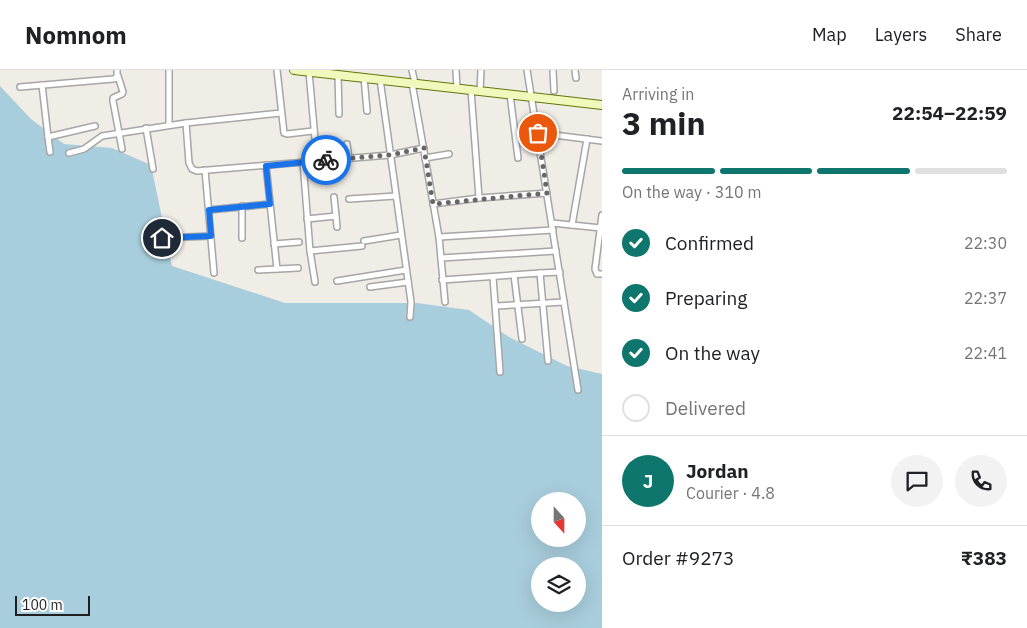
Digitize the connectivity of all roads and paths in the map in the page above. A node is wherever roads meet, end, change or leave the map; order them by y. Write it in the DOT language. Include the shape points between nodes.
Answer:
graph roads {
  1 [pos="169,70"];
  2 [pos="277,70"];
  3 [pos="294,70"];
  4 [pos="412,70"];
  5 [pos="456,70"];
  6 [pos="481,70"];
  7 [pos="527,70"];
  8 [pos="553,70"];
  9 [pos="575,70"];
  10 [pos="309,72"];
  11 [pos="118,73"];
  12 [pos="338,74"];
  13 [pos="364,77"];
  14 [pos="576,78"];
  15 [pos="380,79"];
  16 [pos="413,83"];
  17 [pos="42,85"];
  18 [pos="20,87"];
  19 [pos="457,88"];
  20 [pos="470,90"];
  21 [pos="554,90"];
  22 [pos="480,91"];
  23 [pos="510,94"];
  24 [pos="533,97"];
  25 [pos="602,105"];
  26 [pos="367,111"];
  27 [pos="281,113"];
  28 [pos="339,114"];
  29 [pos="186,123"];
  30 [pos="169,125"];
  31 [pos="95,126"];
  32 [pos="146,128"];
  33 [pos="313,131"];
  34 [pos="119,132"];
  35 [pos="538,133"];
  36 [pos="48,137"];
  37 [pos="587,139"];
  38 [pos="602,140"];
  39 [pos="347,144"];
  40 [pos="424,148"];
  41 [pos="122,149"];
  42 [pos="50,152"];
  43 [pos="69,153"];
  44 [pos="449,154"];
  45 [pos="390,155"];
  46 [pos="349,158"];
  47 [pos="426,158"];
  48 [pos="518,158"];
  49 [pos="317,161"];
  50 [pos="303,162"];
  51 [pos="266,166"];
  52 [pos="153,169"];
  53 [pos="205,170"];
  54 [pos="547,193"];
  55 [pos="396,196"];
  56 [pos="334,197"];
  57 [pos="479,198"];
  58 [pos="349,200"];
  59 [pos="270,204"];
  60 [pos="433,204"];
  61 [pos="242,206"];
  62 [pos="209,210"];
  63 [pos="602,215"];
  64 [pos="336,216"];
  65 [pos="307,219"];
  66 [pos="572,225"];
  67 [pos="337,227"];
  68 [pos="552,227"];
  69 [pos="601,228"];
  70 [pos="401,235"];
  71 [pos="211,236"];
  72 [pos="439,237"];
  73 [pos="162,238"];
  74 [pos="242,238"];
  75 [pos="299,242"];
  76 [pos="274,244"];
  77 [pos="310,251"];
  78 [pos="556,251"];
  79 [pos="441,258"];
  80 [pos="298,268"];
  81 [pos="277,269"];
  82 [pos="258,270"];
  83 [pos="406,270"];
  84 [pos="560,272"];
  85 [pos="214,273"];
  86 [pos="540,273"];
  87 [pos="602,274"];
  88 [pos="514,275"];
  89 [pos="493,277"];
  90 [pos="442,280"];
  91 [pos="338,281"];
  92 [pos="315,282"];
  93 [pos="408,282"];
  94 [pos="370,288"];
  95 [pos="446,302"];
  96 [pos="543,302"];
  97 [pos="564,302"];
  98 [pos="517,304"];
  99 [pos="496,306"];
  100 [pos="410,317"];
  101 [pos="522,339"];
  102 [pos="548,361"];
  103 [pos="500,372"];
  104 [pos="578,390"];
  1 -- 30 [label="street"];
  2 -- 27 [label="street"];
  3 -- 10 [label="main road"];
  4 -- 16 [label="street"];
  5 -- 19 [label="street"];
  6 -- 22 [label="street"];
  7 -- 24 [label="street"];
  8 -- 21 [label="street"];
  9 -- 14 [label="street"];
  10 -- 12 [label="main road"];
  10 -- 33 [label="street"];
  11 -- 17 [label="street" via="113,79"];
  11 -- 34 [label="street" via="123,92 113,101"];
  12 -- 13 [label="main road"];
  12 -- 28 [label="street"];
  13 -- 15 [label="main road"];
  13 -- 26 [label="street"];
  15 -- 16 [label="main road"];
  15 -- 45 [label="street"];
  16 -- 19 [label="main road"];
  16 -- 40 [label="street"];
  17 -- 18 [label="street"];
  17 -- 36 [label="street"];
  19 -- 20 [label="main road"];
  20 -- 22 [label="main road"];
  20 -- 57 [label="street"];
  22 -- 23 [label="main road"];
  23 -- 24 [label="main road"];
  23 -- 48 [label="street"];
  24 -- 25 [label="main road"];
  24 -- 35 [label="street"];
  27 -- 29 [label="street"];
  27 -- 33 [label="street" via="285,134"];
  29 -- 30 [label="street"];
  29 -- 53 [label="street" via="189,163 192,169"];
  30 -- 32 [label="street"];
  31 -- 36 [label="street"];
  32 -- 34 [label="street"];
  32 -- 52 [label="street"];
  33 -- 49 [label="street"];
  34 -- 41 [label="street"];
  34 -- 43 [label="street" via="102,136 84,149"];
  35 -- 37 [label="street"];
  35 -- 54 [label="street"];
  36 -- 42 [label="street"];
  37 -- 38 [label="street"];
  37 -- 66 [label="street"];
  39 -- 46 [label="street"];
  40 -- 45 [label="street"];
  40 -- 47 [label="street"];
  44 -- 47 [label="street"];
  45 -- 46 [label="street"];
  45 -- 55 [label="street"];
  46 -- 49 [label="street"];
  47 -- 60 [label="street"];
  49 -- 50 [label="street"];
  50 -- 51 [label="street"];
  50 -- 65 [label="street"];
  51 -- 53 [label="street"];
  51 -- 59 [label="street"];
  53 -- 62 [label="street"];
  54 -- 57 [label="street"];
  54 -- 68 [label="street"];
  55 -- 58 [label="street"];
  55 -- 70 [label="street"];
  56 -- 64 [label="street"];
  57 -- 60 [label="street"];
  59 -- 61 [label="street"];
  59 -- 76 [label="street"];
  60 -- 72 [label="street"];
  61 -- 62 [label="street"];
  61 -- 74 [label="street"];
  62 -- 71 [label="street"];
  63 -- 69 [label="street"];
  64 -- 65 [label="street"];
  64 -- 67 [label="street"];
  65 -- 77 [label="street"];
  66 -- 68 [label="street"];
  66 -- 69 [label="street"];
  68 -- 72 [label="street"];
  68 -- 78 [label="street"];
  69 -- 87 [label="street" via="595,269 597,274"];
  70 -- 77 [label="street"];
  70 -- 83 [label="street"];
  71 -- 73 [label="street"];
  71 -- 85 [label="street"];
  72 -- 79 [label="street"];
  75 -- 76 [label="street"];
  76 -- 81 [label="street"];
  77 -- 92 [label="street"];
  78 -- 79 [label="street"];
  78 -- 84 [label="street"];
  79 -- 90 [label="street"];
  80 -- 81 [label="street"];
  81 -- 82 [label="street"];
  83 -- 91 [label="street"];
  83 -- 93 [label="street"];
  84 -- 86 [label="street"];
  84 -- 97 [label="street"];
  86 -- 88 [label="street"];
  86 -- 96 [label="street"];
  88 -- 89 [label="street"];
  88 -- 98 [label="street"];
  89 -- 90 [label="street"];
  89 -- 99 [label="street"];
  90 -- 95 [label="street"];
  93 -- 94 [label="street"];
  93 -- 100 [label="street"];
  96 -- 97 [label="street"];
  96 -- 98 [label="street"];
  96 -- 102 [label="street"];
  97 -- 104 [label="street"];
  98 -- 99 [label="street"];
  98 -- 101 [label="street"];
  99 -- 103 [label="street"];
}
